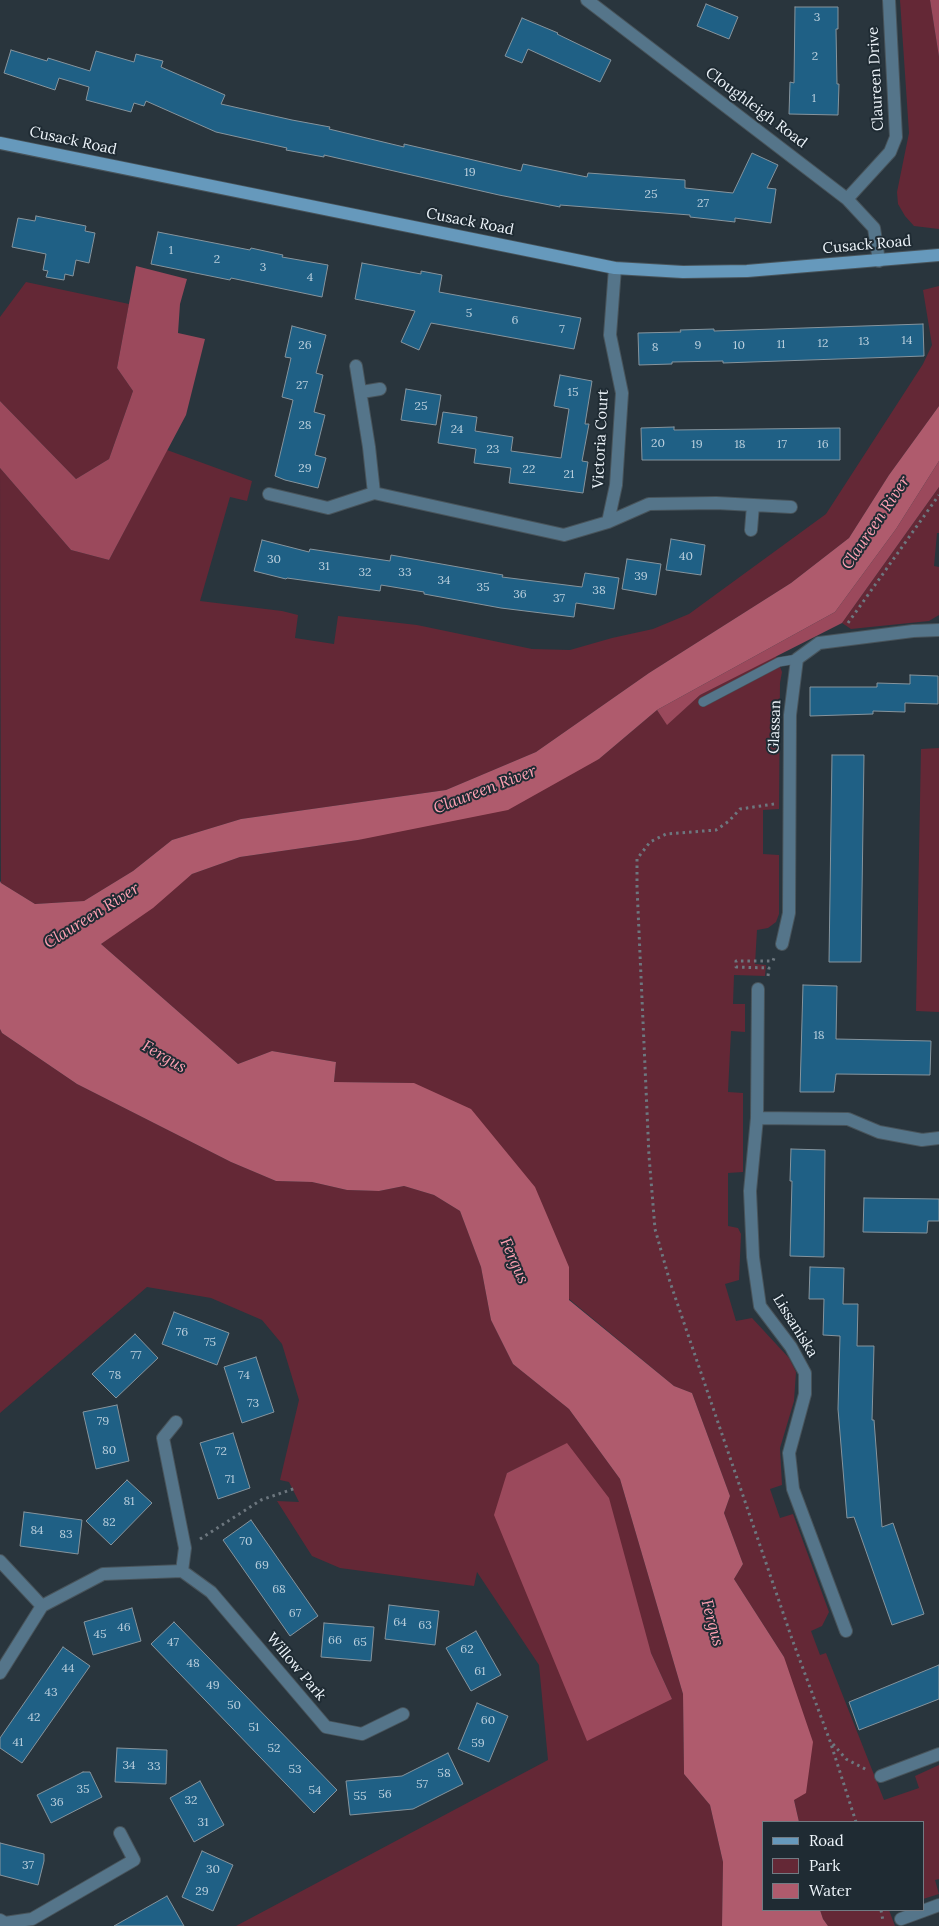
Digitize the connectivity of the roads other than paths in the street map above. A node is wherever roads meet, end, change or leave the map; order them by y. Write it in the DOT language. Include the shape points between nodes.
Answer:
graph roads {
  1 [pos="587,0"];
  2 [pos="889,0"];
  3 [pos="0,143"];
  4 [pos="848,199"];
  5 [pos="939,255"];
  6 [pos="879,261"];
  7 [pos="615,268"];
  8 [pos="356,366"];
  9 [pos="380,389"];
  10 [pos="362,392"];
  11 [pos="269,494"];
  12 [pos="374,494"];
  13 [pos="753,505"];
  14 [pos="791,507"];
  15 [pos="608,522"];
  16 [pos="751,530"];
  17 [pos="939,630"];
  18 [pos="797,659"];
  19 [pos="703,702"];
  20 [pos="782,944"];
  21 [pos="758,989"];
  22 [pos="757,1118"];
  23 [pos="939,1138"];
  24 [pos="176,1422"];
  25 [pos="0,1561"];
  26 [pos="182,1571"];
  27 [pos="42,1606"];
  28 [pos="846,1631"];
  29 [pos="0,1673"];
  30 [pos="404,1714"];
  31 [pos="939,1754"];
  32 [pos="881,1776"];
  33 [pos="120,1833"];
  34 [pos="939,1905"];
  35 [pos="923,1911"];
  36 [pos="924,1911"];
  37 [pos="901,1919"];
  38 [pos="0,1920"];
  1 -- 4 [label="street, Cloughleigh Road"];
  2 -- 4 [label="street, Claureen Drive" via="896,136 890,152"];
  3 -- 7 [label="main road, Cusack Road"];
  4 -- 6 [label="street, Cloughleigh Road" via="874,228"];
  5 -- 6 [label="main road, Cusack Road"];
  6 -- 7 [label="main road, Cusack Road" via="683,272"];
  7 -- 15 [label="street, Victoria Court" via="610,335 622,393 616,485"];
  8 -- 10 [label="street"];
  9 -- 10 [label="street"];
  10 -- 12 [label="street"];
  11 -- 12 [label="street" via="328,508"];
  12 -- 15 [label="street" via="564,536"];
  13 -- 14 [label="street"];
  13 -- 15 [label="street" via="649,504"];
  13 -- 16 [label="street"];
  17 -- 18 [label="street" via="819,643"];
  18 -- 19 [label="lane" via="779,662"];
  18 -- 20 [label="street, Glassan" via="790,715 789,913"];
  21 -- 22 [label="street, Lissaniska"];
  22 -- 23 [label="street" via="848,1119 880,1132 922,1140"];
  22 -- 28 [label="street, Lissaniska" via="750,1191 753,1257 760,1306 791,1347 805,1373 805,1394 789,1453 793,1489"];
  24 -- 26 [label="street" via="163,1438 185,1548"];
  25 -- 27 [label="street"];
  26 -- 27 [label="street" via="103,1574"];
  26 -- 30 [label="street, Willow Park" via="211,1592 326,1727 362,1734"];
  27 -- 29 [label="street"];
  31 -- 32 [label="street"];
  33 -- 38 [label="street" via="134,1860 32,1919"];
  34 -- 36 [label="street"];
  35 -- 37 [label="street"];
}
